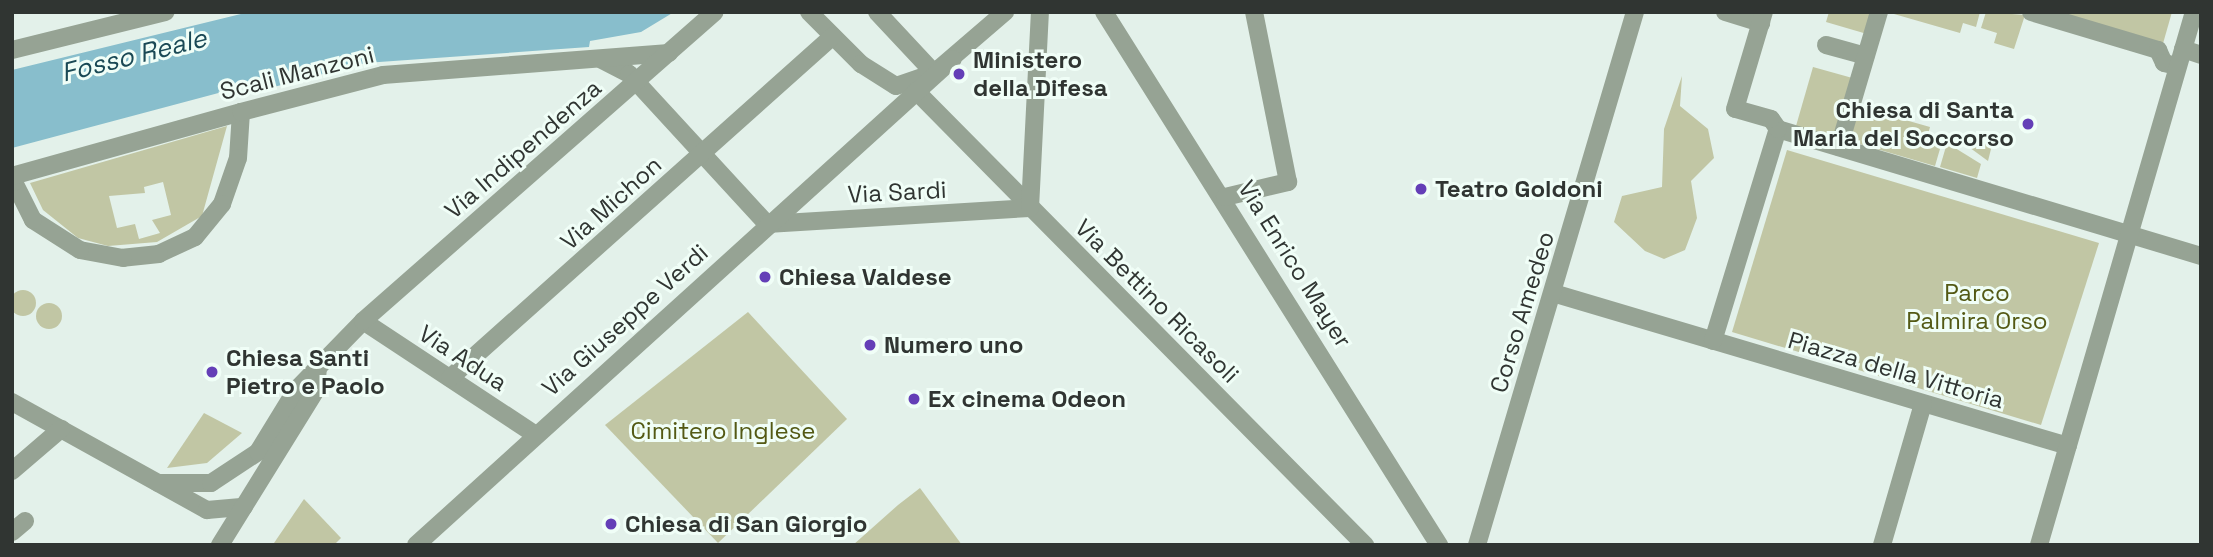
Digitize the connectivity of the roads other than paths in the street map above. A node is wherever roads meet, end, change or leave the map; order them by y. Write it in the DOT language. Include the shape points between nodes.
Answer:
graph roads {
  1 [pos="165,12"];
  2 [pos="715,12"];
  3 [pos="809,12"];
  4 [pos="877,12"];
  5 [pos="1005,12"];
  6 [pos="1040,12"];
  7 [pos="1104,12"];
  8 [pos="1254,12"];
  9 [pos="1635,12"];
  10 [pos="1725,12"];
  11 [pos="1880,12"];
  12 [pos="2031,12"];
  13 [pos="2194,12"];
  14 [pos="1763,18"];
  15 [pos="833,36"];
  16 [pos="1826,45"];
  17 [pos="12,50"];
  18 [pos="669,53"];
  19 [pos="2201,55"];
  20 [pos="1866,56"];
  21 [pos="2180,58"];
  22 [pos="601,60"];
  23 [pos="934,74"];
  24 [pos="636,83"];
  25 [pos="916,90"];
  26 [pos="241,112"];
  27 [pos="1778,129"];
  28 [pos="1839,147"];
  29 [pos="702,155"];
  30 [pos="12,176"];
  31 [pos="1225,197"];
  32 [pos="1030,208"];
  33 [pos="767,224"];
  34 [pos="2126,234"];
  35 [pos="2201,256"];
  36 [pos="1553,293"];
  37 [pos="363,321"];
  38 [pos="1713,341"];
  39 [pos="317,369"];
  40 [pos="450,378"];
  41 [pos="12,402"];
  42 [pos="1923,404"];
  43 [pos="61,429"];
  44 [pos="536,435"];
  45 [pos="2068,446"];
  46 [pos="12,471"];
  47 [pos="158,483"];
  48 [pos="244,507"];
  49 [pos="225,538"];
  50 [pos="416,545"];
  51 [pos="1365,545"];
  52 [pos="1439,545"];
  53 [pos="1477,545"];
  54 [pos="1882,545"];
  55 [pos="2039,545"];
  1 -- 17 [label="street"];
  2 -- 18 [label="street, Via Indipendenza"];
  3 -- 15 [label="street"];
  4 -- 23 [label="street"];
  5 -- 23 [label="street"];
  6 -- 32 [label="street"];
  7 -- 31 [label="street, Via Enrico Mayer"];
  8 -- 31 [label="street" via="1288,182"];
  9 -- 36 [label="street, Corso Amedeo"];
  10 -- 14 [label="street"];
  11 -- 20 [label="street"];
  12 -- 21 [label="street" via="2158,50 2164,63"];
  13 -- 21 [label="street"];
  14 -- 27 [label="street" via="1735,109 1771,119"];
  15 -- 23 [label="street" via="895,86"];
  15 -- 29 [label="street, Via Michon"];
  16 -- 20 [label="street"];
  18 -- 22 [label="street, Scali Manzoni"];
  18 -- 24 [label="street, Via Indipendenza"];
  19 -- 21 [label="street"];
  20 -- 28 [label="street"];
  21 -- 34 [label="street"];
  22 -- 24 [label="street" via="614,62"];
  22 -- 26 [label="street, Scali Manzoni" via="383,75"];
  23 -- 25 [label="street, Via Giuseppe Verdi"];
  24 -- 29 [label="street"];
  24 -- 37 [label="street, Via Indipendenza"];
  25 -- 32 [label="street, Via Bettino Ricasoli"];
  25 -- 33 [label="street, Via Giuseppe Verdi"];
  26 -- 30 [label="street, Scali Manzoni"];
  26 -- 30 [label="street" via="238,158 222,204 195,237 159,254 99,257 62,241 33,220"];
  27 -- 28 [label="street"];
  27 -- 38 [label="street"];
  28 -- 34 [label="street"];
  29 -- 33 [label="street"];
  29 -- 40 [label="street, Via Michon"];
  31 -- 52 [label="street, Via Enrico Mayer"];
  32 -- 33 [label="street, Via Sardi"];
  32 -- 51 [label="street, Via Bettino Ricasoli"];
  33 -- 44 [label="street, Via Giuseppe Verdi"];
  34 -- 35 [label="street"];
  34 -- 45 [label="street"];
  36 -- 38 [label="street, Piazza della Vittoria"];
  36 -- 53 [label="street, Corso Amedeo"];
  37 -- 39 [label="street, Via Indipendenza"];
  37 -- 40 [label="street, Via Adua"];
  38 -- 42 [label="street, Piazza della Vittoria"];
  39 -- 47 [label="street, Via Indipendenza" via="296,390 258,452 211,483"];
  39 -- 48 [label="street" via="316,390"];
  40 -- 44 [label="street, Via Adua"];
  41 -- 43 [label="street"];
  42 -- 45 [label="street, Piazza della Vittoria"];
  42 -- 54 [label="street"];
  43 -- 46 [label="street"];
  43 -- 47 [label="street"];
  44 -- 50 [label="street, Via Giuseppe Verdi"];
  45 -- 55 [label="street"];
  47 -- 48 [label="street" via="206,510"];
  48 -- 49 [label="street"];
}
